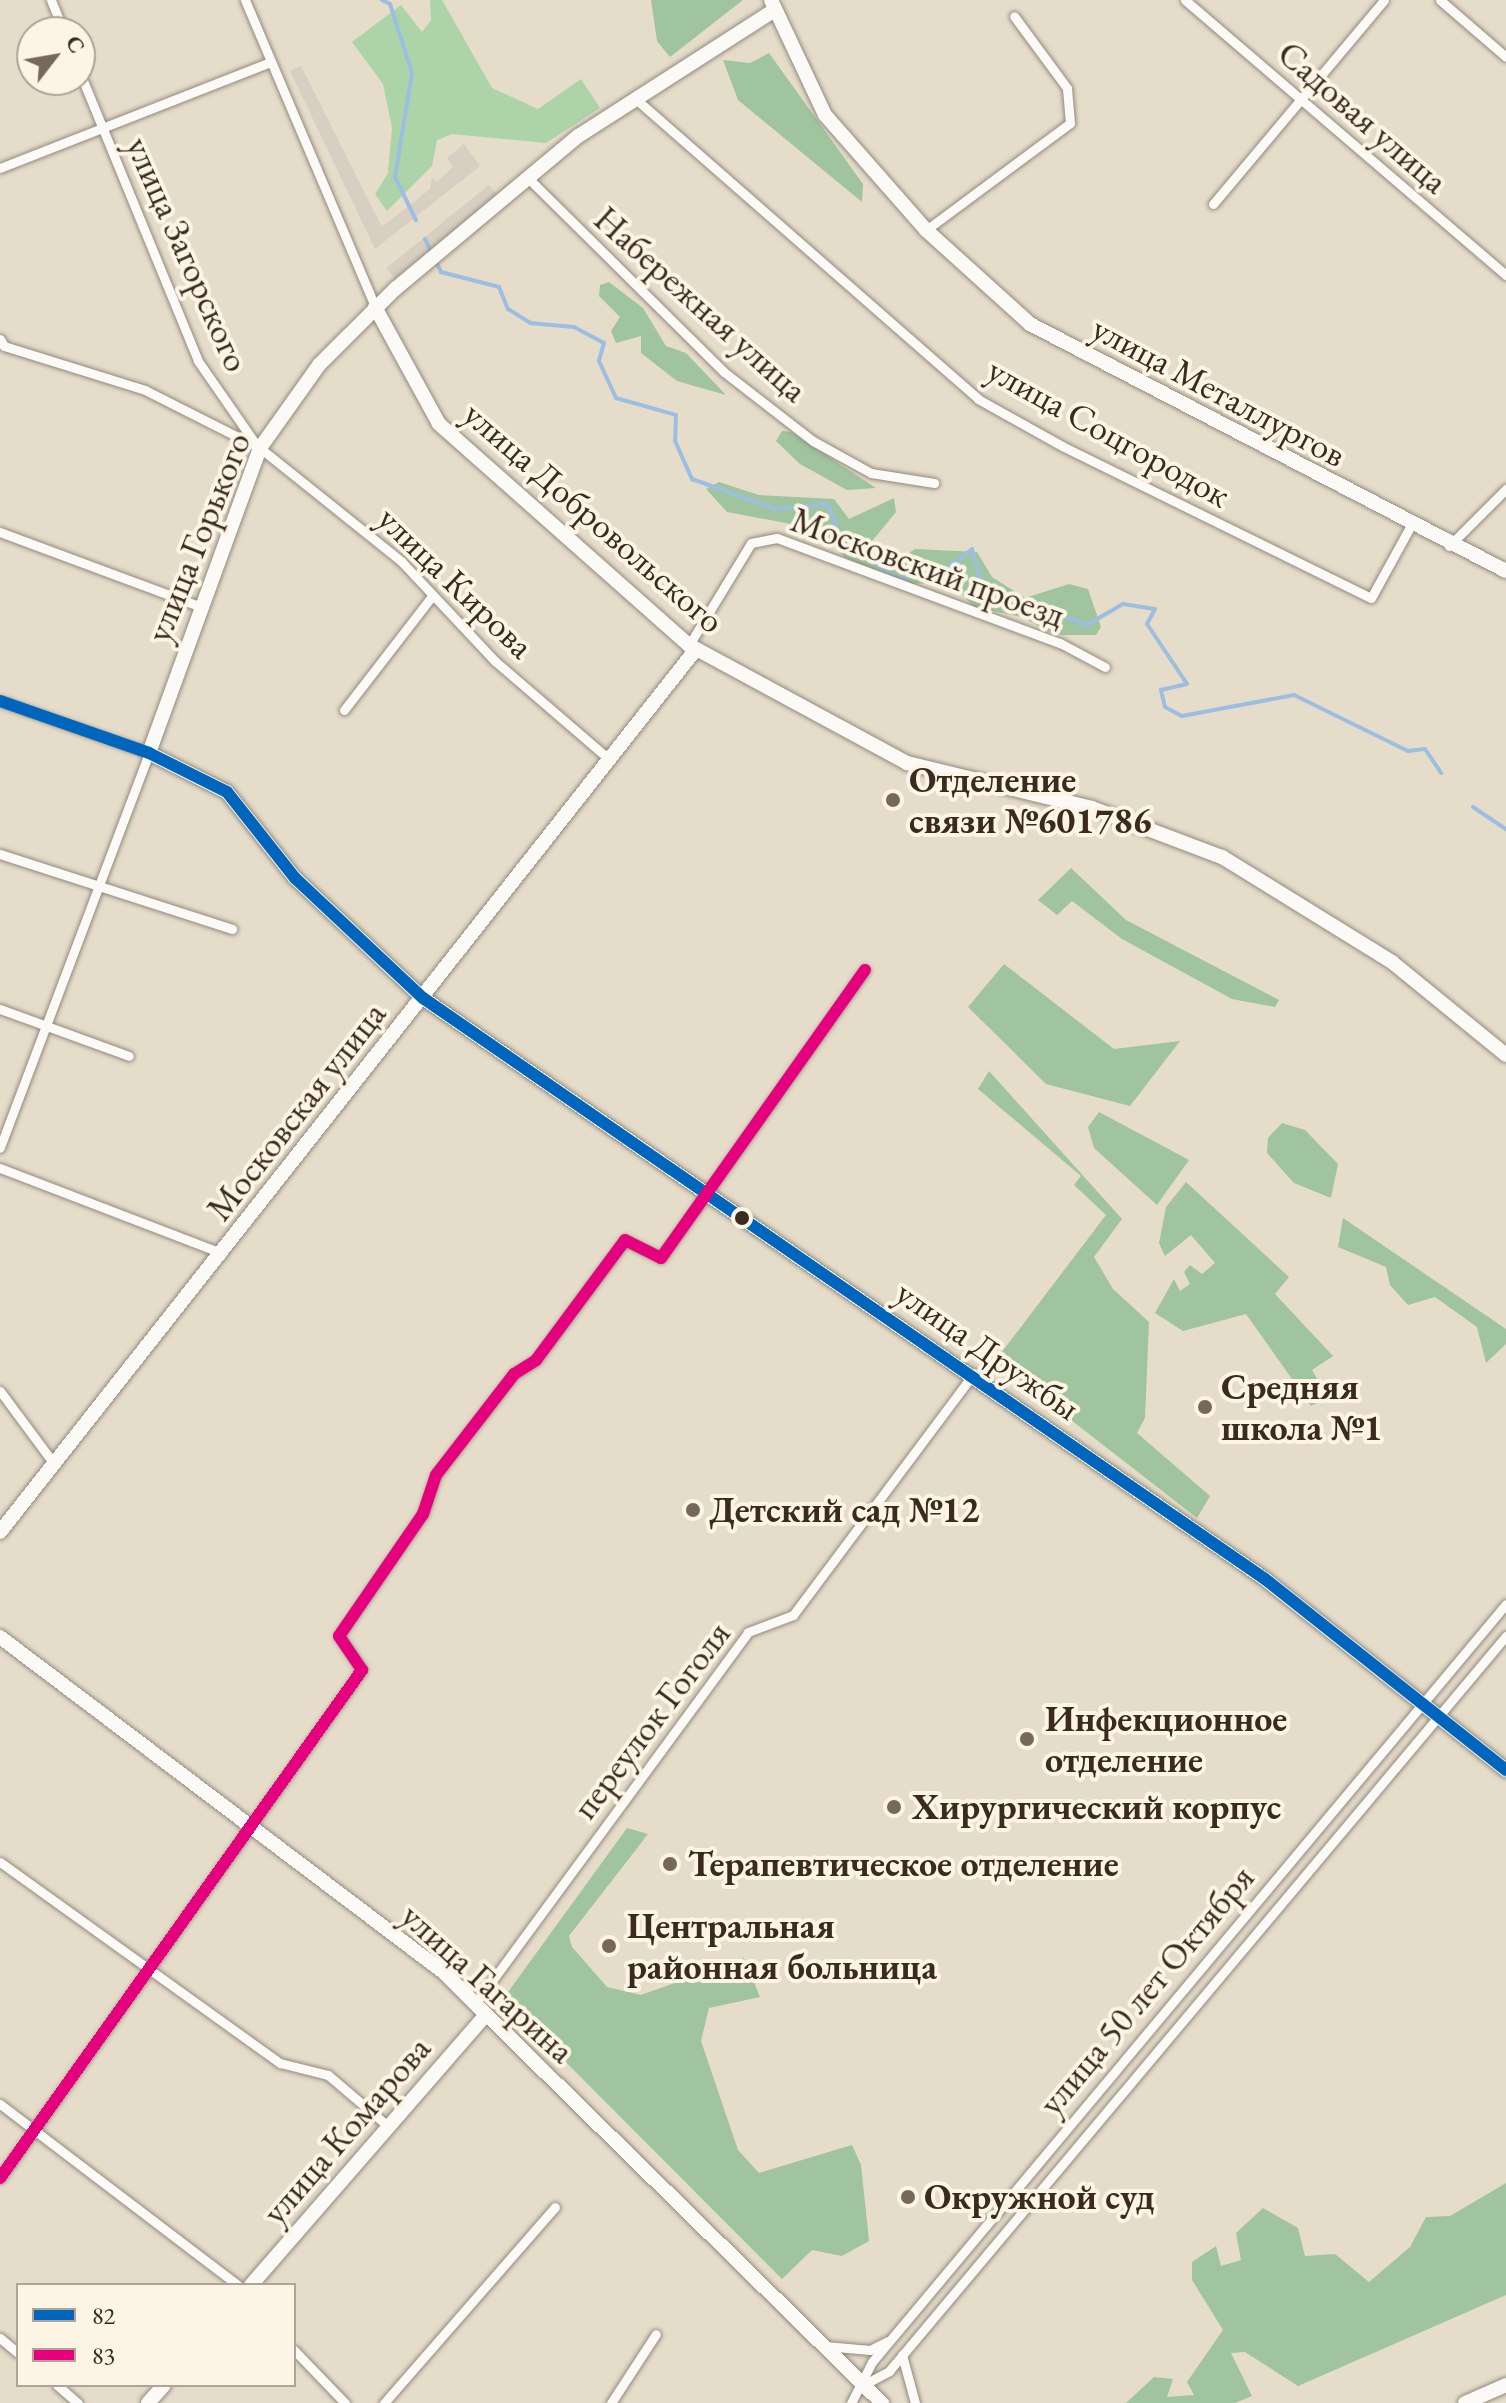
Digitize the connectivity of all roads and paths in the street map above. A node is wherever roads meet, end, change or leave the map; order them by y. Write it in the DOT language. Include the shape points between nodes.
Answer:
graph roads {
  1 [pos="245,0"];
  2 [pos="1185,0"];
  3 [pos="1384,0"];
  4 [pos="1440,0"];
  5 [pos="772,5"];
  6 [pos="1014,16"];
  7 [pos="1506,57"];
  8 [pos="268,63"];
  9 [pos="89,96"];
  10 [pos="1300,100"];
  11 [pos="638,101"];
  12 [pos="100,124"];
  13 [pos="0,168"];
  14 [pos="529,179"];
  15 [pos="1213,204"];
  16 [pos="926,230"];
  17 [pos="1506,275"];
  18 [pos="375,307"];
  19 [pos="1,347"];
  20 [pos="260,448"];
  21 [pos="934,483"];
  22 [pos="1506,489"];
  23 [pos="1410,527"];
  24 [pos="0,532"];
  25 [pos="1448,547"];
  26 [pos="1506,571"];
  27 [pos="433,595"];
  28 [pos="199,606"];
  29 [pos="692,647"];
  30 [pos="1105,667"];
  31 [pos="0,701"];
  32 [pos="344,710"];
  33 [pos="149,753"];
  34 [pos="610,760"];
  35 [pos="0,854"];
  36 [pos="97,888"];
  37 [pos="232,929"];
  38 [pos="865,970"];
  39 [pos="423,998"];
  40 [pos="0,1009"];
  41 [pos="46,1026"];
  42 [pos="1506,1055"];
  43 [pos="129,1056"];
  44 [pos="0,1148"];
  45 [pos="0,1168"];
  46 [pos="709,1191"];
  47 [pos="222,1253"];
  48 [pos="974,1373"];
  49 [pos="0,1391"];
  50 [pos="56,1467"];
  51 [pos="0,1532"];
  52 [pos="1506,1604"];
  53 [pos="1506,1636"];
  54 [pos="0,1637"];
  55 [pos="1424,1702"];
  56 [pos="1440,1715"];
  57 [pos="1506,1770"];
  58 [pos="252,1828"];
  59 [pos="0,1862"];
  60 [pos="149,1970"];
  61 [pos="480,2009"];
  62 [pos="0,2104"];
  63 [pos="389,2127"];
  64 [pos="34,2128"];
  65 [pos="0,2178"];
  66 [pos="555,2207"];
  67 [pos="235,2283"];
  68 [pos="253,2283"];
  69 [pos="656,2334"];
  70 [pos="0,2338"];
  71 [pos="891,2339"];
  72 [pos="823,2346"];
  73 [pos="16,2351"];
  74 [pos="296,2352"];
  75 [pos="902,2355"];
  76 [pos="863,2385"];
  77 [pos="1506,2385"];
  78 [pos="59,2387"];
  79 [pos="162,2387"];
  80 [pos="78,2403"];
  81 [pos="148,2403"];
  82 [pos="345,2403"];
  83 [pos="384,2403"];
  84 [pos="611,2403"];
  85 [pos="851,2403"];
  86 [pos="882,2403"];
  87 [pos="915,2403"];
  88 [pos="1465,2403"];
  1 -- 8 [label="street"];
  2 -- 10 [label="street, Садовая улица"];
  3 -- 10 [label="street"];
  4 -- 7 [label="street"];
  5 -- 11 [label="street, улица Горького"];
  5 -- 16 [label="street, улица Металлургов" via="819,108"];
  6 -- 16 [label="street" via="1067,88 1070,123"];
  8 -- 12 [label="street"];
  8 -- 18 [label="street"];
  9 -- 12 [label="street, улица Загорского"];
  10 -- 15 [label="street"];
  10 -- 17 [label="street, Садовая улица"];
  11 -- 14 [label="street, улица Горького" via="578,136"];
  11 -- 23 [label="street, улица Соцгородок" via="978,399 1062,446 1371,598"];
  12 -- 13 [label="street"];
  12 -- 20 [label="street, улица Загорского" via="198,361"];
  14 -- 18 [label="street, улица Горького"];
  14 -- 21 [label="street, Набережная улица" via="724,372 813,441 871,473"];
  16 -- 23 [label="street, улица Металлургов" via="1030,324"];
  18 -- 20 [label="street, улица Горького" via="319,365"];
  18 -- 29 [label="street, улица Добровольского" via="439,424"];
  19 -- 20 [label="street" via="145,390"];
  20 -- 27 [label="street, улица Кирова"];
  20 -- 28 [label="street, улица Горького"];
  22 -- 25 [label="street"];
  23 -- 25 [label="street, улица Металлургов"];
  24 -- 28 [label="street"];
  25 -- 26 [label="street, улица Металлургов"];
  27 -- 32 [label="street"];
  27 -- 34 [label="street, улица Кирова" via="495,661"];
  28 -- 33 [label="street, улица Горького"];
  29 -- 30 [label="street, Московский проезд" via="751,543 777,538 1060,643"];
  29 -- 34 [label="street, Московская улица"];
  29 -- 42 [label="street, улица Добровольского" via="907,763 1092,808 1222,857 1392,962"];
  31 -- 33 [label="street"];
  33 -- 36 [label="street, улица Горького"];
  33 -- 39 [label="street, улица Дружбы" via="227,792 295,878"];
  34 -- 39 [label="street, Московская улица"];
  35 -- 36 [label="street"];
  36 -- 37 [label="street"];
  36 -- 41 [label="street, улица Горького"];
  38 -- 46 [label="street"];
  39 -- 46 [label="street, улица Дружбы"];
  39 -- 47 [label="street, Московская улица"];
  40 -- 41 [label="street"];
  41 -- 43 [label="street"];
  41 -- 44 [label="street, улица Горького"];
  45 -- 47 [label="street"];
  46 -- 48 [label="street, улица Дружбы"];
  46 -- 58 [label="street" via="661,1258 625,1240 536,1360 514,1374 436,1475 423,1514 339,1636 362,1670"];
  47 -- 50 [label="street, Московская улица"];
  48 -- 55 [label="street, улица Дружбы"];
  48 -- 61 [label="street, переулок Гоголя" via="793,1615 748,1632"];
  49 -- 50 [label="street"];
  50 -- 51 [label="street, Московская улица"];
  52 -- 55 [label="street, улица 50 лет Октября"];
  53 -- 56 [label="street, улица 50 лет Октября"];
  54 -- 58 [label="street, улица Гагарина"];
  55 -- 56 [label="street, улица Дружбы"];
  55 -- 71 [label="street, улица 50 лет Октября"];
  56 -- 57 [label="street, улица Дружбы"];
  56 -- 75 [label="street, улица 50 лет Октября"];
  58 -- 60 [label="street"];
  58 -- 61 [label="street, улица Гагарина"];
  59 -- 60 [label="street"];
  60 -- 63 [label="street" via="280,2063 328,2075"];
  60 -- 64 [label="street"];
  61 -- 63 [label="street, улица Комарова"];
  61 -- 72 [label="street, улица Гагарина"];
  62 -- 64 [label="street"];
  63 -- 68 [label="street, улица Комарова"];
  64 -- 65 [label="street"];
  64 -- 67 [label="street"];
  66 -- 83 [label="street"];
  69 -- 84 [label="street"];
  70 -- 73 [label="street"];
  71 -- 72 [label="street" via="870,2350"];
  71 -- 76 [label="street, улица 50 лет Октября"];
  72 -- 76 [label="street, улица Гагарина"];
  74 -- 82 [label="street"];
  75 -- 76 [label="street, улица 50 лет Октября"];
  75 -- 87 [label="street"];
  76 -- 85 [label="street"];
  76 -- 86 [label="street, улица Гагарина"];
  77 -- 88 [label="street"];
  78 -- 80 [label="street"];
  79 -- 81 [label="street"];
}
